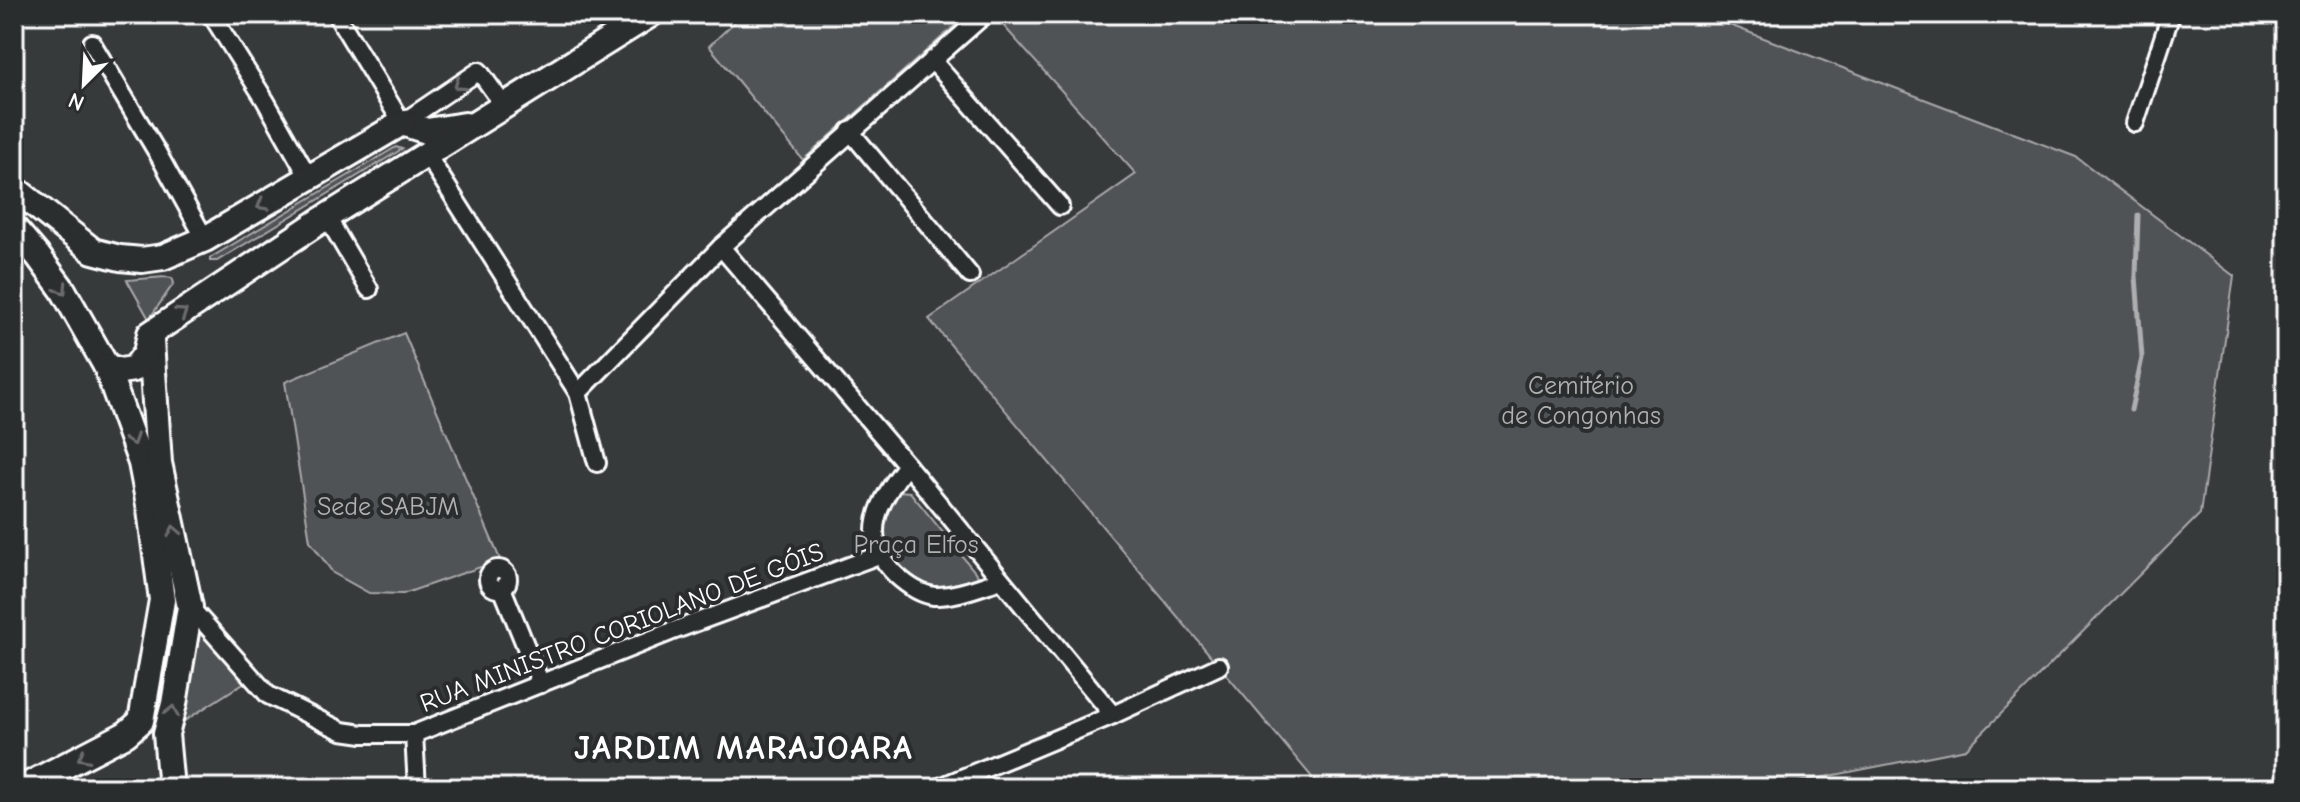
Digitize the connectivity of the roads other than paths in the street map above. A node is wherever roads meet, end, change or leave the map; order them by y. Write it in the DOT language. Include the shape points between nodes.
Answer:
graph roads {
  1 [pos="211,14"];
  2 [pos="336,14"];
  3 [pos="651,14"];
  4 [pos="2171,14"];
  5 [pos="983,16"];
  6 [pos="92,43"];
  7 [pos="932,60"];
  8 [pos="505,107"];
  9 [pos="478,122"];
  10 [pos="402,123"];
  11 [pos="2135,123"];
  12 [pos="850,131"];
  13 [pos="427,155"];
  14 [pos="400,172"];
  15 [pos="309,178"];
  16 [pos="14,188"];
  17 [pos="1060,206"];
  18 [pos="327,217"];
  19 [pos="14,228"];
  20 [pos="205,239"];
  21 [pos="721,247"];
  22 [pos="970,275"];
  23 [pos="369,289"];
  24 [pos="150,334"];
  25 [pos="106,366"];
  26 [pos="578,393"];
  27 [pos="597,463"];
  28 [pos="907,465"];
  29 [pos="879,555"];
  30 [pos="1001,580"];
  31 [pos="502,588"];
  32 [pos="162,600"];
  33 [pos="190,607"];
  34 [pos="1219,666"];
  35 [pos="541,684"];
  36 [pos="1113,715"];
  37 [pos="414,734"];
  38 [pos="22,788"];
  39 [pos="171,788"];
  40 [pos="417,788"];
  41 [pos="938,788"];
  1 -- 15 [label="street"];
  2 -- 10 [label="street"];
  3 -- 8 [label="main road"];
  4 -- 11 [label="street"];
  5 -- 7 [label="street"];
  6 -- 20 [label="street"];
  7 -- 12 [label="street"];
  7 -- 17 [label="street"];
  8 -- 9 [label="main road"];
  8 -- 10 [label="street, one-way" via="479,71"];
  9 -- 10 [label="main road" via="427,131"];
  9 -- 13 [label="main road"];
  10 -- 14 [label="main road" via="406,150"];
  10 -- 15 [label="main road"];
  12 -- 21 [label="street"];
  12 -- 22 [label="street"];
  13 -- 14 [label="main road"];
  13 -- 26 [label="street"];
  14 -- 18 [label="main road"];
  15 -- 20 [label="main road, one-way"];
  16 -- 20 [label="main road" via="93,251 142,260"];
  18 -- 23 [label="street"];
  24 -- 18 [label="main road, one-way"];
  19 -- 25 [label="main road, one-way" via="63,290"];
  21 -- 26 [label="street"];
  21 -- 28 [label="street"];
  24 -- 25 [label="main road" via="146,353 134,369"];
  33 -- 24 [label="main road, one-way" via="159,463"];
  25 -- 32 [label="main road, one-way" via="141,463"];
  26 -- 27 [label="street"];
  28 -- 29 [label="street" via="880,504 875,523"];
  28 -- 30 [label="street"];
  29 -- 30 [label="street" via="908,585 936,596"];
  29 -- 35 [label="street, RUA MINISTRO CORIOLANO DE GÓIS"];
  30 -- 36 [label="street"];
  31 -- 35 [label="street"];
  32 -- 33 [label="main road"];
  32 -- 38 [label="main road, one-way" via="141,721"];
  33 -- 37 [label="street, RUA MINISTRO CORIOLANO DE GÓIS" via="268,695 342,731"];
  39 -- 33 [label="main road, one-way" via="166,734"];
  34 -- 36 [label="street"];
  35 -- 37 [label="street, RUA MINISTRO CORIOLANO DE GÓIS"];
  36 -- 41 [label="street"];
  37 -- 40 [label="street"];
}
